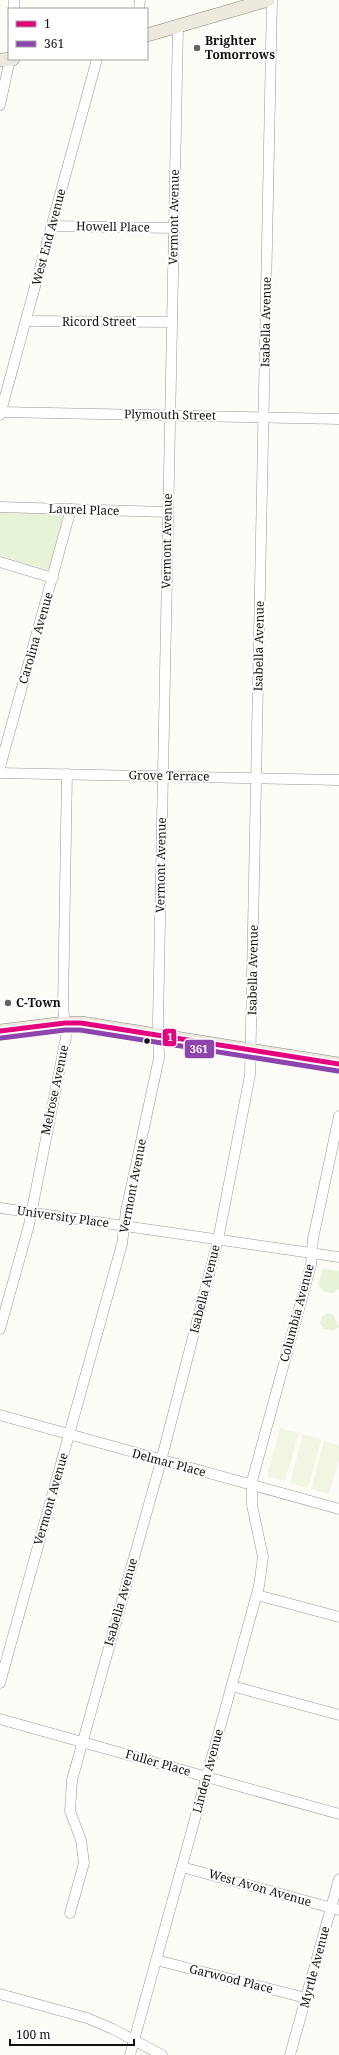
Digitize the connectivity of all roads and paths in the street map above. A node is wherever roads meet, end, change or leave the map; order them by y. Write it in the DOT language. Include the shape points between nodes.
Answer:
graph roads {
  1 [pos="268,0"];
  2 [pos="272,0"];
  3 [pos="247,3"];
  4 [pos="178,27"];
  5 [pos="148,35"];
  6 [pos="10,60"];
  7 [pos="97,60"];
  8 [pos="0,105"];
  9 [pos="52,226"];
  10 [pos="174,228"];
  11 [pos="26,321"];
  12 [pos="171,322"];
  13 [pos="0,413"];
  14 [pos="170,415"];
  15 [pos="264,417"];
  16 [pos="339,419"];
  17 [pos="0,507"];
  18 [pos="71,509"];
  19 [pos="168,512"];
  20 [pos="0,562"];
  21 [pos="53,578"];
  22 [pos="0,767"];
  23 [pos="0,773"];
  24 [pos="67,774"];
  25 [pos="164,776"];
  26 [pos="256,778"];
  27 [pos="339,780"];
  28 [pos="65,1023"];
  29 [pos="0,1030"];
  30 [pos="158,1035"];
  31 [pos="251,1050"];
  32 [pos="339,1064"];
  33 [pos="339,1116"];
  34 [pos="0,1208"];
  35 [pos="31,1213"];
  36 [pos="124,1226"];
  37 [pos="218,1240"];
  38 [pos="313,1253"];
  39 [pos="339,1257"];
  40 [pos="2,1318"];
  41 [pos="0,1329"];
  42 [pos="0,1415"];
  43 [pos="69,1435"];
  44 [pos="161,1461"];
  45 [pos="251,1485"];
  46 [pos="339,1510"];
  47 [pos="257,1595"];
  48 [pos="339,1617"];
  49 [pos="0,1683"];
  50 [pos="232,1686"];
  51 [pos="339,1715"];
  52 [pos="0,1719"];
  53 [pos="82,1742"];
  54 [pos="207,1777"];
  55 [pos="339,1814"];
  56 [pos="182,1866"];
  57 [pos="339,1879"];
  58 [pos="335,1909"];
  59 [pos="70,1913"];
  60 [pos="156,1960"];
  61 [pos="0,1994"];
  62 [pos="306,1998"];
  63 [pos="134,2040"];
  64 [pos="130,2055"];
  65 [pos="162,2055"];
  66 [pos="290,2055"];
  1 -- 3 [label="main road"];
  2 -- 15 [label="street, Isabella Avenue"];
  3 -- 4 [label="main road"];
  4 -- 5 [label="main road"];
  4 -- 10 [label="street, Vermont Avenue"];
  6 -- 8 [label="street"];
  7 -- 9 [label="street, West End Avenue"];
  9 -- 10 [label="street, Howell Place"];
  9 -- 11 [label="street, West End Avenue"];
  10 -- 12 [label="street, Vermont Avenue"];
  11 -- 12 [label="street, Ricord Street"];
  11 -- 13 [label="street, West End Avenue"];
  12 -- 14 [label="street, Vermont Avenue"];
  13 -- 14 [label="street, Plymouth Street"];
  14 -- 15 [label="street, Plymouth Street"];
  14 -- 19 [label="street, Vermont Avenue"];
  15 -- 16 [label="street, Plymouth Street"];
  15 -- 26 [label="street, Isabella Avenue"];
  17 -- 18 [label="street, Laurel Place"];
  18 -- 19 [label="street, Laurel Place"];
  18 -- 21 [label="street, Carolina Avenue"];
  19 -- 25 [label="street, Vermont Avenue"];
  20 -- 21 [label="street"];
  21 -- 22 [label="street, Carolina Avenue"];
  23 -- 24 [label="street, Grove Terrace"];
  24 -- 25 [label="street, Grove Terrace"];
  24 -- 28 [label="street, Melrose Avenue" via="63,1006"];
  25 -- 26 [label="street, Grove Terrace"];
  25 -- 30 [label="street, Vermont Avenue"];
  26 -- 27 [label="street, Grove Terrace"];
  26 -- 31 [label="street, Isabella Avenue"];
  28 -- 29 [label="main road"];
  28 -- 30 [label="main road" via="82,1023"];
  28 -- 35 [label="street, Melrose Avenue" via="66,1042"];
  30 -- 31 [label="main road"];
  30 -- 36 [label="street, Vermont Avenue" via="159,1058"];
  31 -- 32 [label="main road"];
  31 -- 37 [label="street, Isabella Avenue" via="249,1083"];
  33 -- 38 [label="street, Columbia Avenue" via="313,1239"];
  34 -- 35 [label="street, University Place"];
  35 -- 36 [label="street, University Place"];
  35 -- 40 [label="street, Melrose Avenue"];
  36 -- 37 [label="street, University Place"];
  36 -- 43 [label="street, Vermont Avenue" via="122,1244"];
  37 -- 38 [label="street, University Place"];
  37 -- 44 [label="street, Isabella Avenue"];
  38 -- 39 [label="street, University Place"];
  38 -- 45 [label="street, Columbia Avenue"];
  40 -- 41 [label="street, Melrose Avenue"];
  42 -- 43 [label="street, Delmar Place"];
  43 -- 44 [label="street, Delmar Place"];
  43 -- 49 [label="street, Vermont Avenue"];
  44 -- 45 [label="street, Delmar Place"];
  44 -- 53 [label="street, Isabella Avenue"];
  45 -- 46 [label="street, Delmar Place"];
  45 -- 47 [label="street, Linden Avenue" via="253,1512 263,1557"];
  47 -- 48 [label="street"];
  47 -- 50 [label="street, Linden Avenue"];
  50 -- 51 [label="street"];
  50 -- 54 [label="street, Linden Avenue"];
  52 -- 53 [label="street, Fuller Place"];
  53 -- 54 [label="street, Fuller Place"];
  53 -- 59 [label="street, Isabella Avenue" via="69,1802 84,1862"];
  54 -- 55 [label="street, Fuller Place"];
  54 -- 56 [label="street, Linden Avenue"];
  56 -- 58 [label="street, West Avon Avenue"];
  56 -- 60 [label="street, Linden Avenue"];
  57 -- 58 [label="street, Myrtle Avenue"];
  58 -- 62 [label="street, Myrtle Avenue"];
  60 -- 62 [label="street, Garwood Place"];
  60 -- 63 [label="street, Linden Avenue"];
  61 -- 63 [label="street" via="88,2018"];
  62 -- 66 [label="street, Myrtle Avenue"];
  63 -- 64 [label="street, Linden Avenue"];
  63 -- 65 [label="street"];
}
